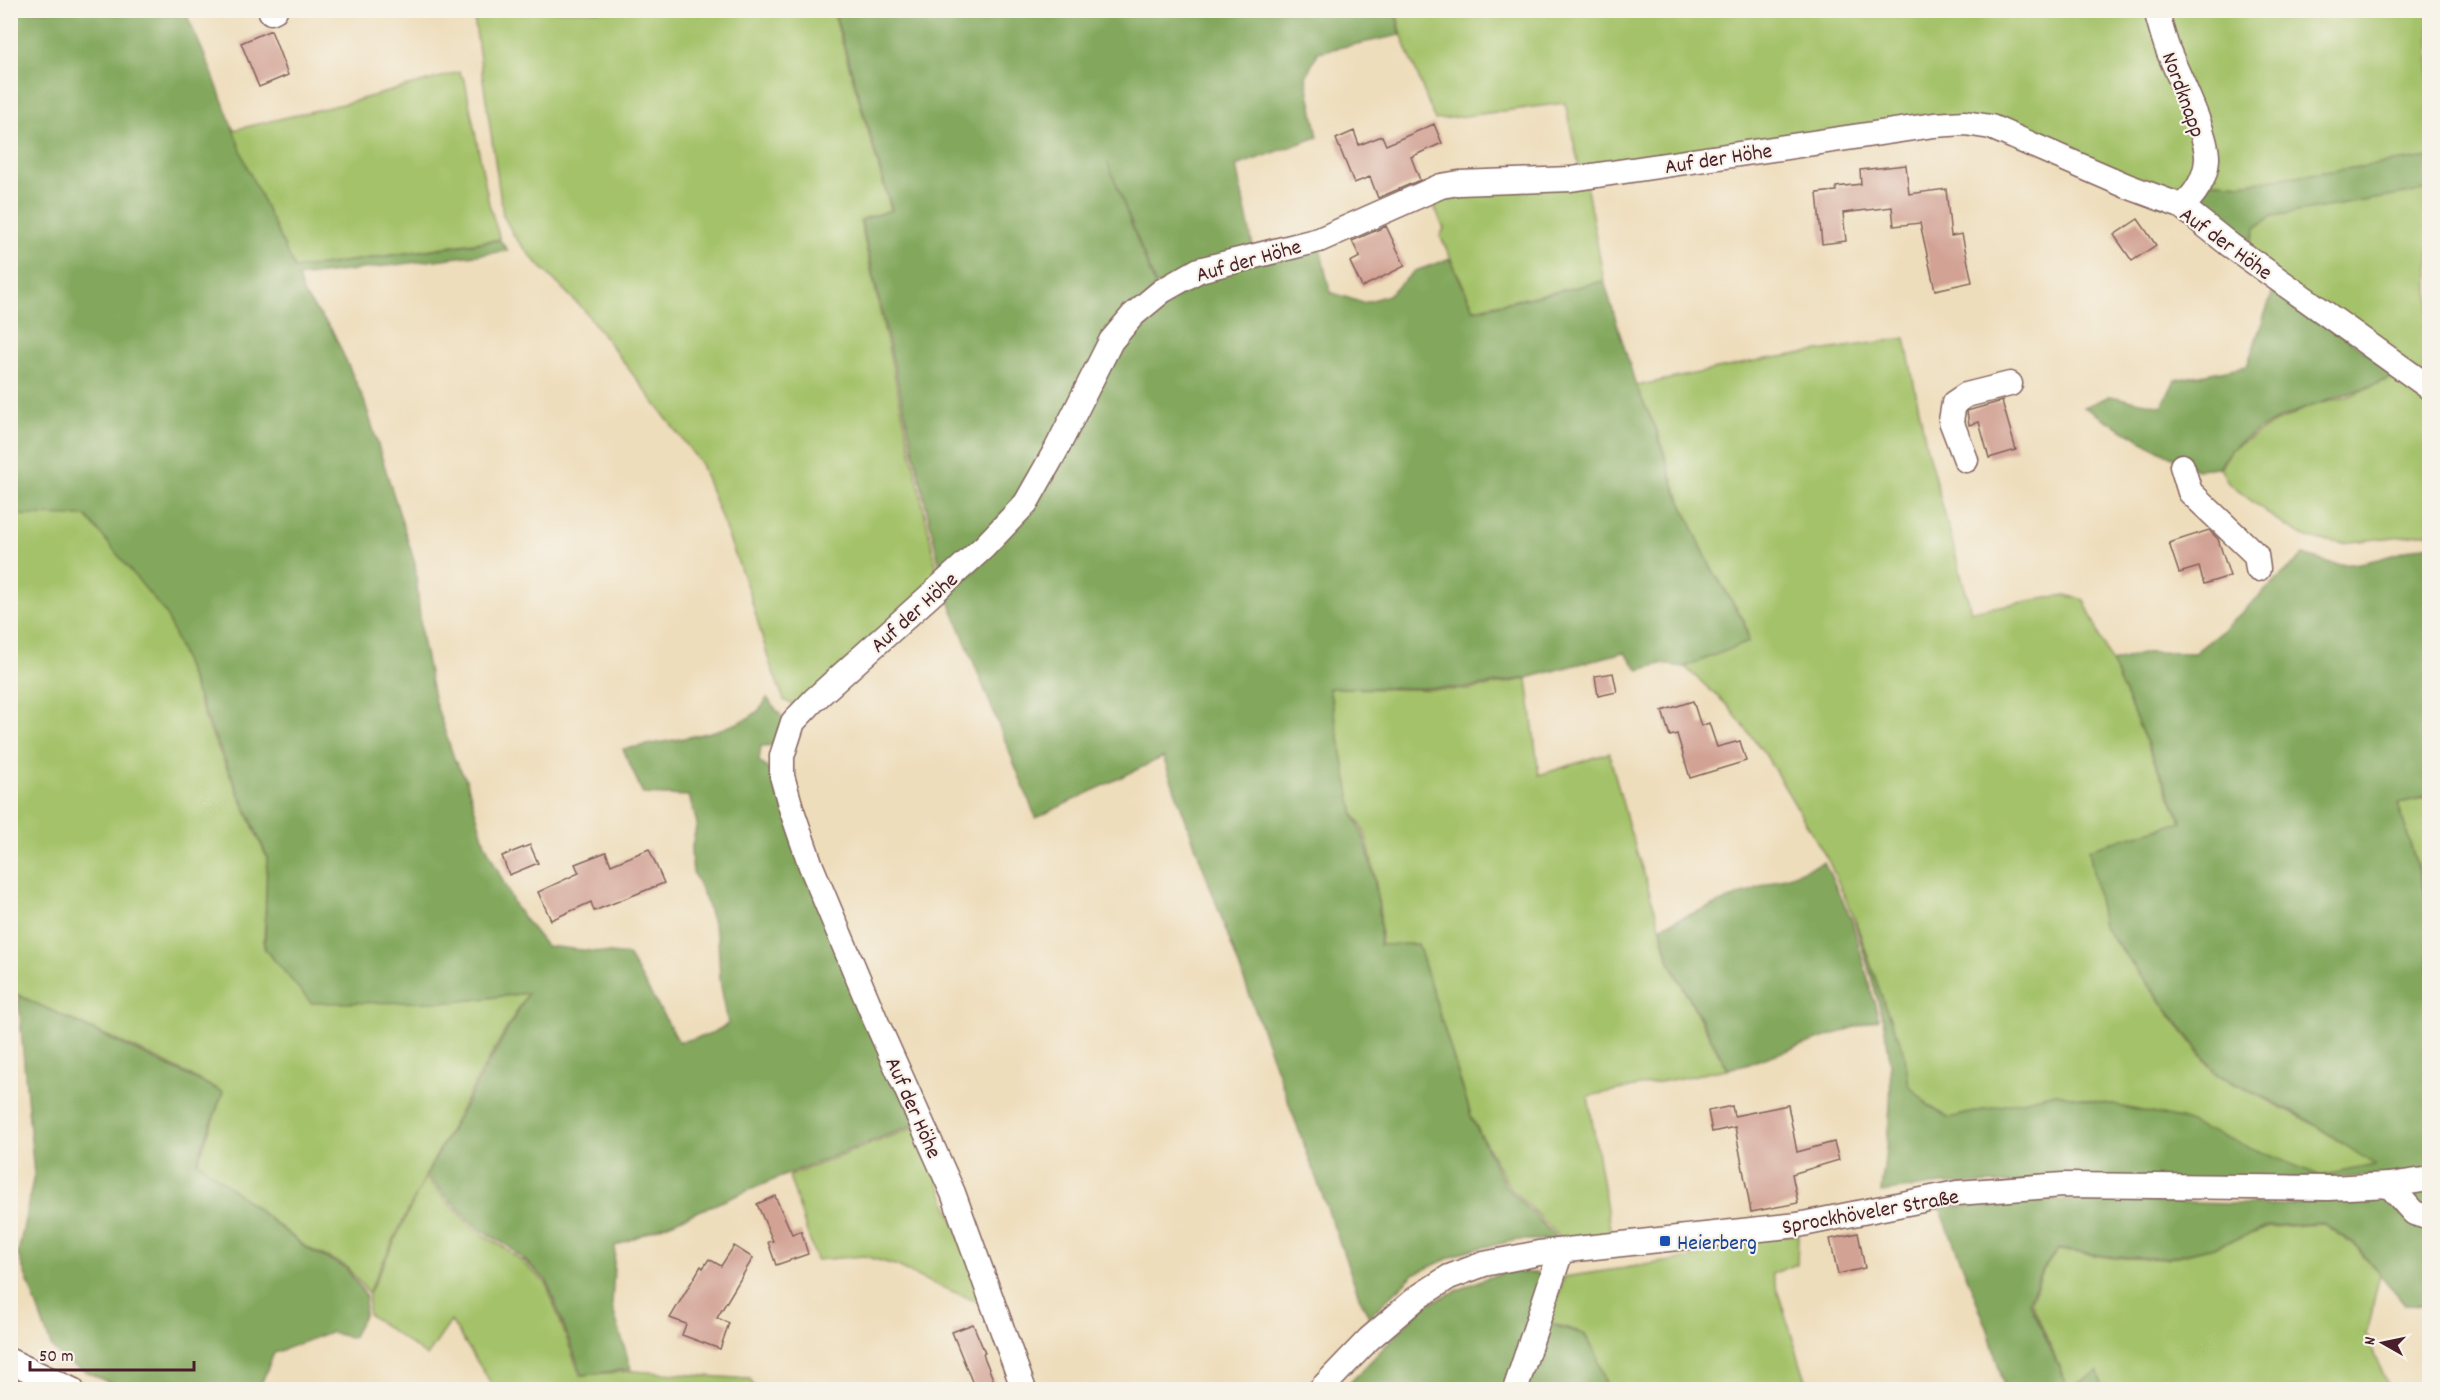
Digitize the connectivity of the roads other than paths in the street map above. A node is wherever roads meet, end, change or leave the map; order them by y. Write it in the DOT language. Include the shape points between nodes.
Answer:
graph roads {
  1 [pos="2156,10"];
  2 [pos="2181,206"];
  3 [pos="2010,384"];
  4 [pos="2430,388"];
  5 [pos="1966,460"];
  6 [pos="2182,466"];
  7 [pos="2258,569"];
  8 [pos="2430,1179"];
  9 [pos="2389,1185"];
  10 [pos="2430,1218"];
  11 [pos="1561,1251"];
  12 [pos="10,1361"];
  13 [pos="72,1389"];
  14 [pos="1024,1389"];
  15 [pos="1320,1389"];
  16 [pos="1515,1389"];
  1 -- 2 [label="street, Nordknapp" via="2200,129 2207,159 2192,198"];
  2 -- 4 [label="street, Auf der Höhe"];
  2 -- 14 [label="street, Auf der Höhe" via="1991,127 1965,123 1934,125 1571,179 1441,186 1318,240 1199,270 1162,291 1132,315 1111,341 1026,502 984,547 814,700 793,722 782,756 782,776 811,866 953,1193"];
  3 -- 5 [label="street" via="1966,395 1954,403 1951,421"];
  6 -- 7 [label="street" via="2190,492 2256,555"];
  8 -- 9 [label="street, Sprockhöveler Straße"];
  9 -- 10 [label="street" via="2414,1213"];
  9 -- 11 [label="street, Sprockhöveler Straße" via="2063,1185 1957,1193 1798,1225"];
  11 -- 15 [label="street, Sprockhöveler Straße" via="1484,1264 1449,1277 1418,1297 1369,1339"];
  11 -- 16 [label="street"];
  12 -- 13 [label="street"];
}
